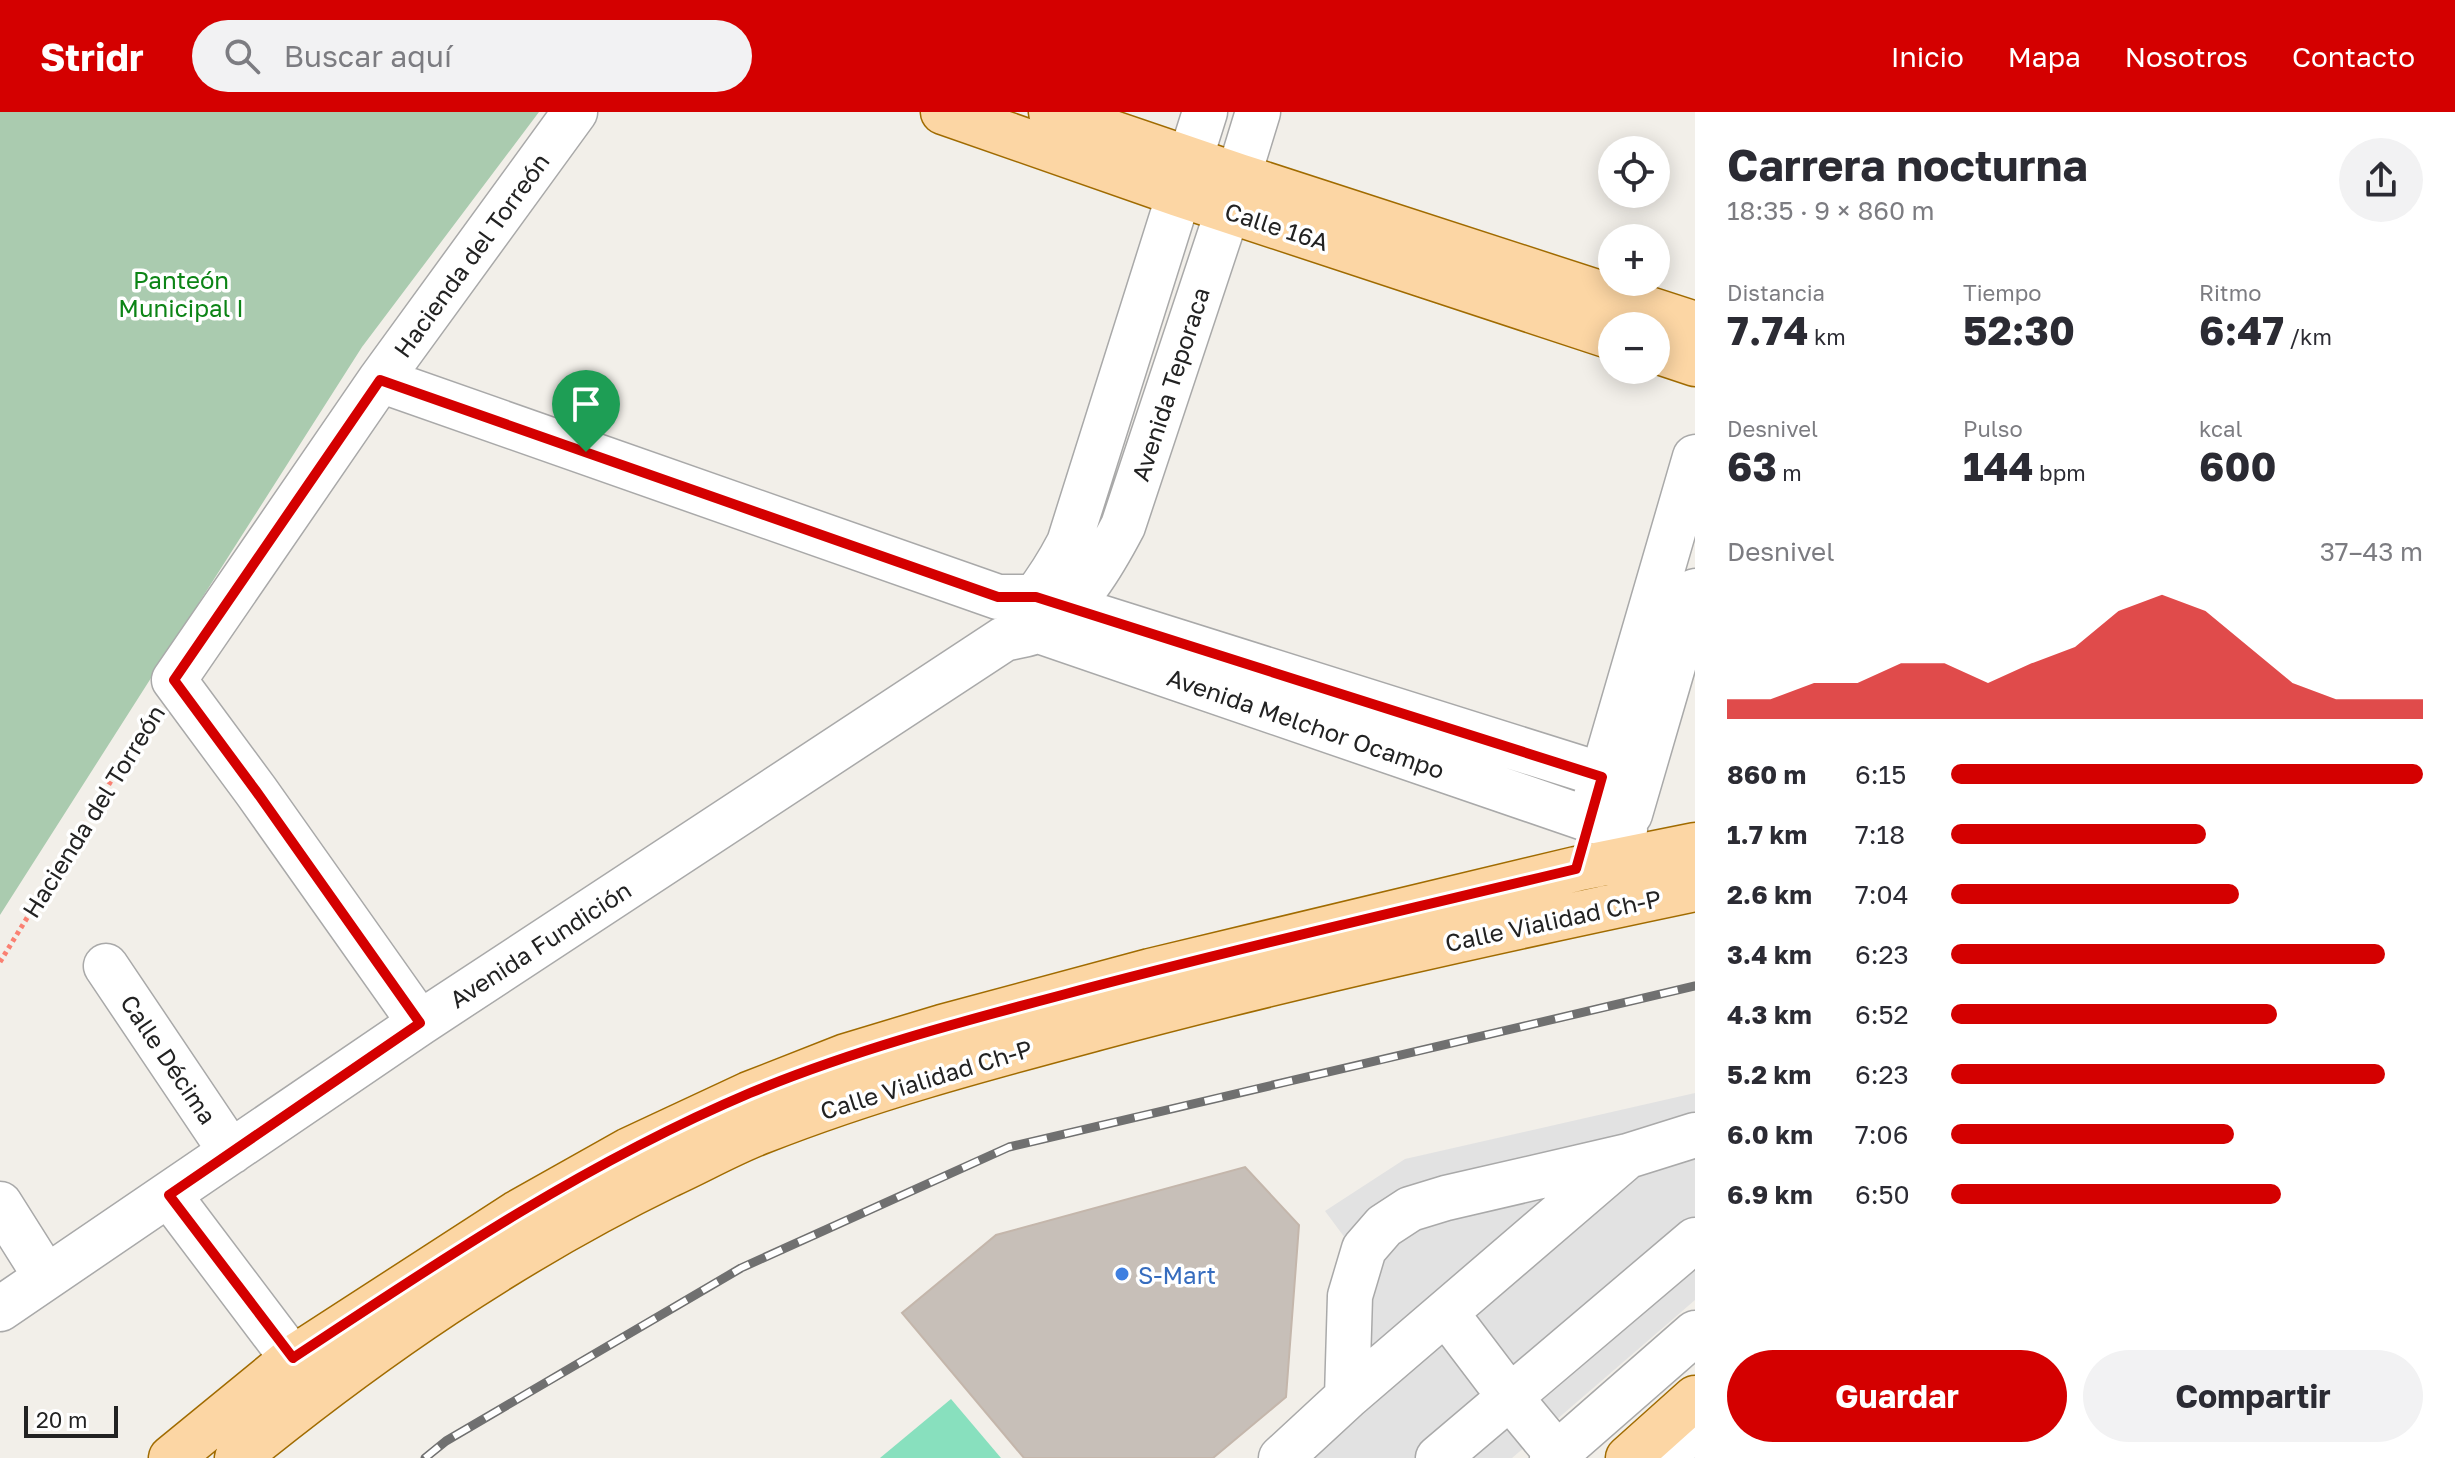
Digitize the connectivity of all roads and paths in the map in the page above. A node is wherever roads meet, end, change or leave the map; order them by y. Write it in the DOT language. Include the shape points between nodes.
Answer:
graph roads {
  1 [pos="575,112"];
  2 [pos="943,112"];
  3 [pos="1051,112"];
  4 [pos="1205,112"];
  5 [pos="1258,112"];
  6 [pos="1184,176"];
  7 [pos="1233,193"];
  8 [pos="1695,324"];
  9 [pos="1598,332"];
  10 [pos="1670,356"];
  11 [pos="1695,364"];
  12 [pos="380,380"];
  13 [pos="1695,457"];
  14 [pos="1695,591"];
  15 [pos="1027,615"];
  16 [pos="174,680"];
  17 [pos="1620,782"];
  18 [pos="1611,837"];
  19 [pos="1695,845"];
  20 [pos="1576,869"];
  21 [pos="1695,889"];
  22 [pos="1612,906"];
  23 [pos="1566,915"];
  24 [pos="0,962"];
  25 [pos="106,966"];
  26 [pos="420,1023"];
  27 [pos="1695,1135"];
  28 [pos="231,1152"];
  29 [pos="1628,1156"];
  30 [pos="169,1195"];
  31 [pos="0,1204"];
  32 [pos="1695,1240"];
  33 [pos="46,1277"];
  34 [pos="0,1309"];
  35 [pos="1446,1313"];
  36 [pos="1695,1333"];
  37 [pos="306,1375"];
  38 [pos="1509,1396"];
  39 [pos="1347,1397"];
  40 [pos="1695,1398"];
  41 [pos="1695,1429"];
  42 [pos="1554,1456"];
  43 [pos="171,1458"];
  44 [pos="237,1458"];
  45 [pos="1281,1458"];
  46 [pos="1438,1458"];
  47 [pos="1628,1458"];
  48 [pos="1660,1458"];
  1 -- 12 [label="street, Hacienda del Torreón"];
  2 -- 6 [label="main road, Calle 16A"];
  3 -- 6 [label="main road, Calle 16A"];
  4 -- 6 [label="street, Avenida Teporaca"];
  5 -- 7 [label="street, Avenida Teporaca"];
  6 -- 7 [label="main road, Calle 16A"];
  6 -- 15 [label="street, Avenida Teporaca" via="1081,512 1055,571"];
  7 -- 8 [label="main road, Calle 16A"];
  7 -- 9 [label="main road, Calle 16A"];
  7 -- 15 [label="street, Avenida Teporaca" via="1123,526 1108,554"];
  10 -- 11 [label="main road"];
  12 -- 15 [label="street, Avenida Melchor Ocampo"];
  12 -- 16 [label="street, Hacienda del Torreón"];
  13 -- 17 [label="street"];
  14 -- 17 [label="street"];
  15 -- 17 [label="street, Avenida Melchor Ocampo"];
  15 -- 18 [label="street, Avenida Melchor Ocampo"];
  15 -- 26 [label="street, Avenida Fundición"];
  16 -- 24 [label="path, Hacienda del Torreón"];
  16 -- 26 [label="street"];
  17 -- 18 [label="street"];
  18 -- 19 [label="main road, Calle Vialidad Ch-P"];
  18 -- 20 [label="main road, Calle Vialidad Ch-P"];
  18 -- 22 [label="street"];
  20 -- 23 [label="street"];
  20 -- 37 [label="main road, Calle Vialidad Ch-P" via="1150,971 942,1027 846,1056 749,1094 629,1150 517,1213"];
  21 -- 22 [label="main road, Calle Vialidad Ch-P"];
  22 -- 23 [label="main road, Calle Vialidad Ch-P"];
  23 -- 37 [label="main road, Calle Vialidad Ch-P" via="986,1057 760,1132 647,1186 532,1248 413,1324"];
  25 -- 28 [label="street, Calle Décima"];
  26 -- 28 [label="street, Avenida Fundición"];
  27 -- 29 [label="street"];
  28 -- 30 [label="street, Avenida Fundición"];
  29 -- 35 [label="street"];
  29 -- 39 [label="street" via="1446,1198 1410,1209 1384,1226 1364,1249 1350,1296"];
  30 -- 33 [label="street, Avenida Fundición"];
  30 -- 37 [label="street"];
  31 -- 33 [label="street"];
  32 -- 38 [label="street"];
  33 -- 34 [label="street, Avenida Fundición"];
  35 -- 38 [label="street"];
  35 -- 39 [label="street"];
  36 -- 42 [label="street"];
  37 -- 43 [label="main road, Calle Vialidad Ch-P"];
  37 -- 44 [label="main road, Calle Vialidad Ch-P"];
  38 -- 42 [label="street"];
  38 -- 46 [label="street"];
  39 -- 45 [label="street"];
  40 -- 47 [label="main road"];
  41 -- 48 [label="street"];
}
